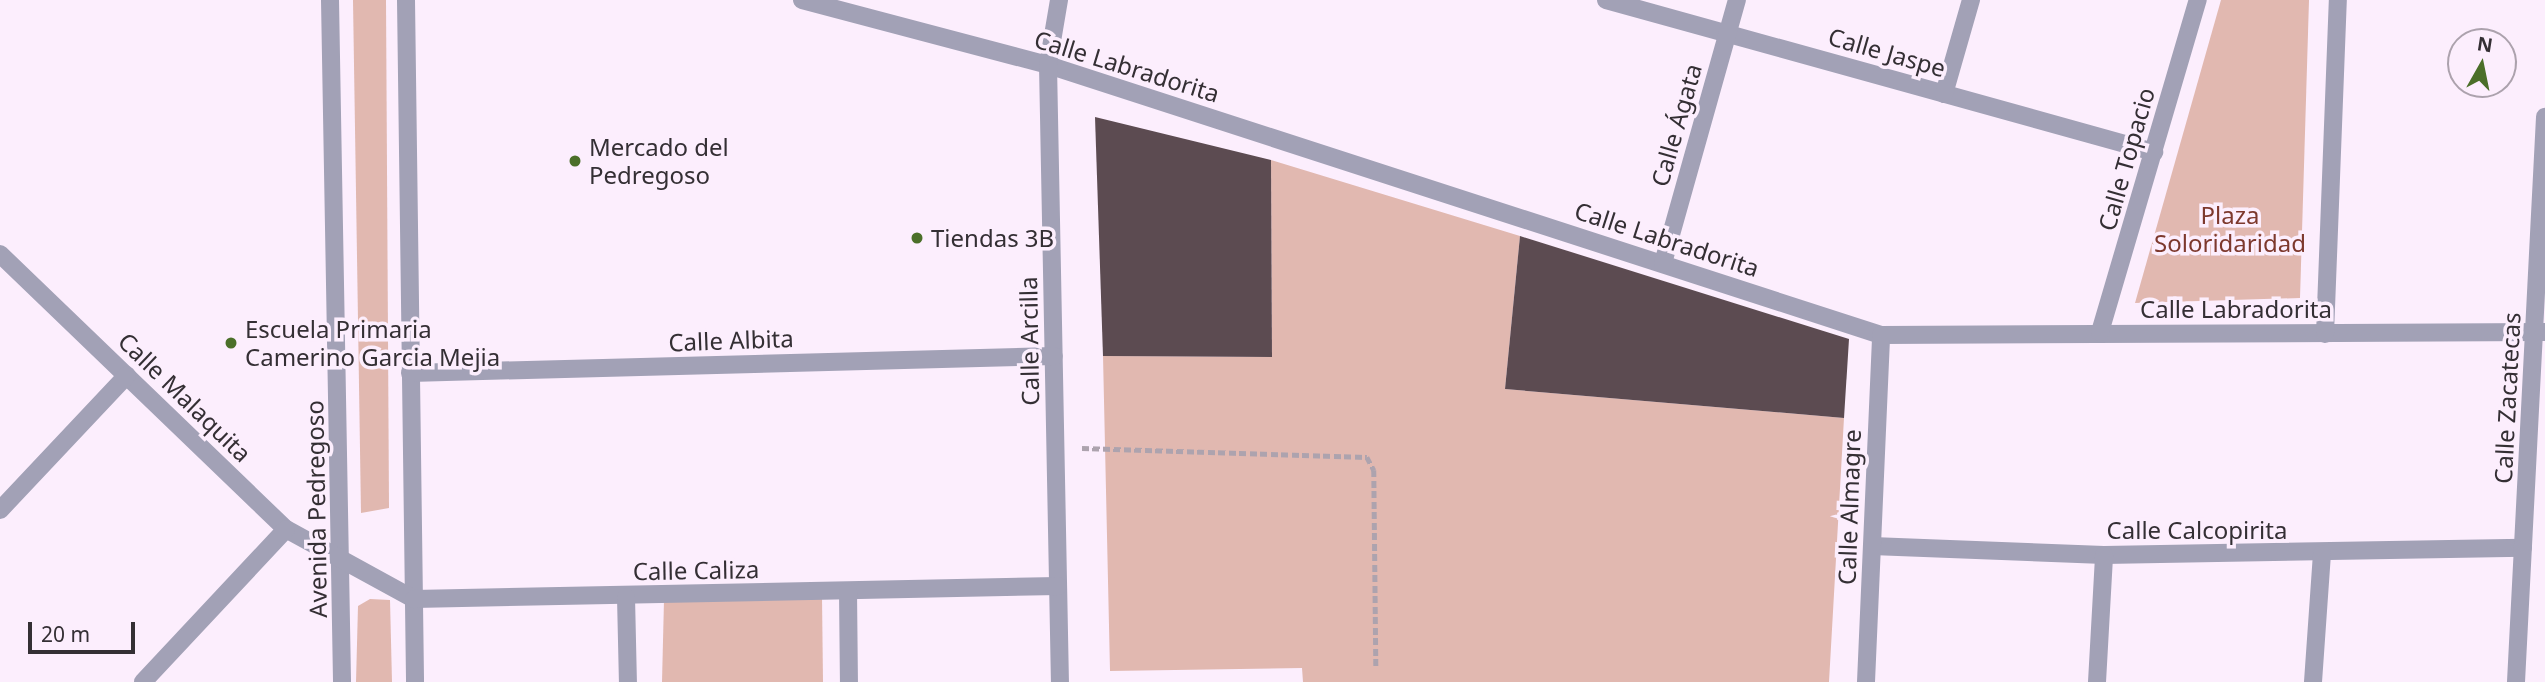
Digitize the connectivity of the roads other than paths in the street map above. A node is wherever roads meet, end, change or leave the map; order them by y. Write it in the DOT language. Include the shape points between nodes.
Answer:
graph roads {
  1 [pos="330,0"];
  2 [pos="406,0"];
  3 [pos="802,0"];
  4 [pos="1059,0"];
  5 [pos="1606,0"];
  6 [pos="1737,0"];
  7 [pos="1971,0"];
  8 [pos="2198,0"];
  9 [pos="2337,0"];
  10 [pos="1727,33"];
  11 [pos="1048,65"];
  12 [pos="1944,94"];
  13 [pos="2545,117"];
  14 [pos="2154,152"];
  15 [pos="0,254"];
  16 [pos="1663,263"];
  17 [pos="2100,332"];
  18 [pos="2540,332"];
  19 [pos="2325,334"];
  20 [pos="1881,335"];
  21 [pos="1054,356"];
  22 [pos="410,373"];
  23 [pos="127,375"];
  24 [pos="0,510"];
  25 [pos="286,528"];
  26 [pos="1872,546"];
  27 [pos="2523,548"];
  28 [pos="2322,554"];
  29 [pos="2104,555"];
  30 [pos="343,565"];
  31 [pos="1058,586"];
  32 [pos="848,591"];
  33 [pos="626,597"];
  34 [pos="414,599"];
  35 [pos="143,682"];
  36 [pos="342,682"];
  37 [pos="415,682"];
  38 [pos="628,682"];
  39 [pos="849,682"];
  40 [pos="1060,682"];
  41 [pos="1866,682"];
  42 [pos="2097,682"];
  43 [pos="2314,682"];
  44 [pos="2516,682"];
  1 -- 30 [label="street, Avenida Pedregoso"];
  2 -- 22 [label="street"];
  3 -- 11 [label="street, Calle Labradorita"];
  4 -- 11 [label="street, Calle Arcilla"];
  5 -- 10 [label="street, Calle Jaspe"];
  6 -- 10 [label="street, Calle Ágata"];
  7 -- 12 [label="street"];
  8 -- 14 [label="street, Calle Topacio"];
  9 -- 19 [label="street"];
  10 -- 12 [label="street, Calle Jaspe"];
  10 -- 16 [label="street, Calle Ágata"];
  11 -- 16 [label="street, Calle Labradorita"];
  11 -- 21 [label="street, Calle Arcilla"];
  12 -- 14 [label="street, Calle Jaspe"];
  13 -- 18 [label="street, Calle Zacatecas"];
  14 -- 17 [label="street, Calle Topacio"];
  15 -- 23 [label="street, Calle Malaquita"];
  16 -- 20 [label="street, Calle Labradorita"];
  17 -- 19 [label="street, Calle Labradorita"];
  17 -- 20 [label="street, Calle Labradorita"];
  18 -- 19 [label="street, Calle Labradorita"];
  18 -- 27 [label="street, Calle Zacatecas"];
  20 -- 26 [label="street, Calle Almagre"];
  21 -- 22 [label="street, Calle Albita"];
  21 -- 31 [label="street, Calle Arcilla"];
  22 -- 34 [label="street"];
  23 -- 24 [label="street"];
  23 -- 25 [label="street, Calle Malaquita"];
  25 -- 30 [label="street, Calle Malaquita"];
  25 -- 35 [label="street"];
  26 -- 29 [label="street, Calle Calcopirita"];
  26 -- 41 [label="street, Calle Almagre"];
  27 -- 28 [label="street, Calle Calcopirita"];
  27 -- 44 [label="street, Calle Zacatecas"];
  28 -- 29 [label="street, Calle Calcopirita"];
  28 -- 43 [label="street"];
  29 -- 42 [label="street"];
  30 -- 34 [label="street, Calle Caliza"];
  30 -- 36 [label="street, Avenida Pedregoso"];
  31 -- 32 [label="street, Calle Caliza"];
  31 -- 40 [label="street, Calle Arcilla"];
  32 -- 33 [label="street, Calle Caliza"];
  32 -- 39 [label="street"];
  33 -- 34 [label="street, Calle Caliza"];
  33 -- 38 [label="street"];
  34 -- 37 [label="street"];
}
